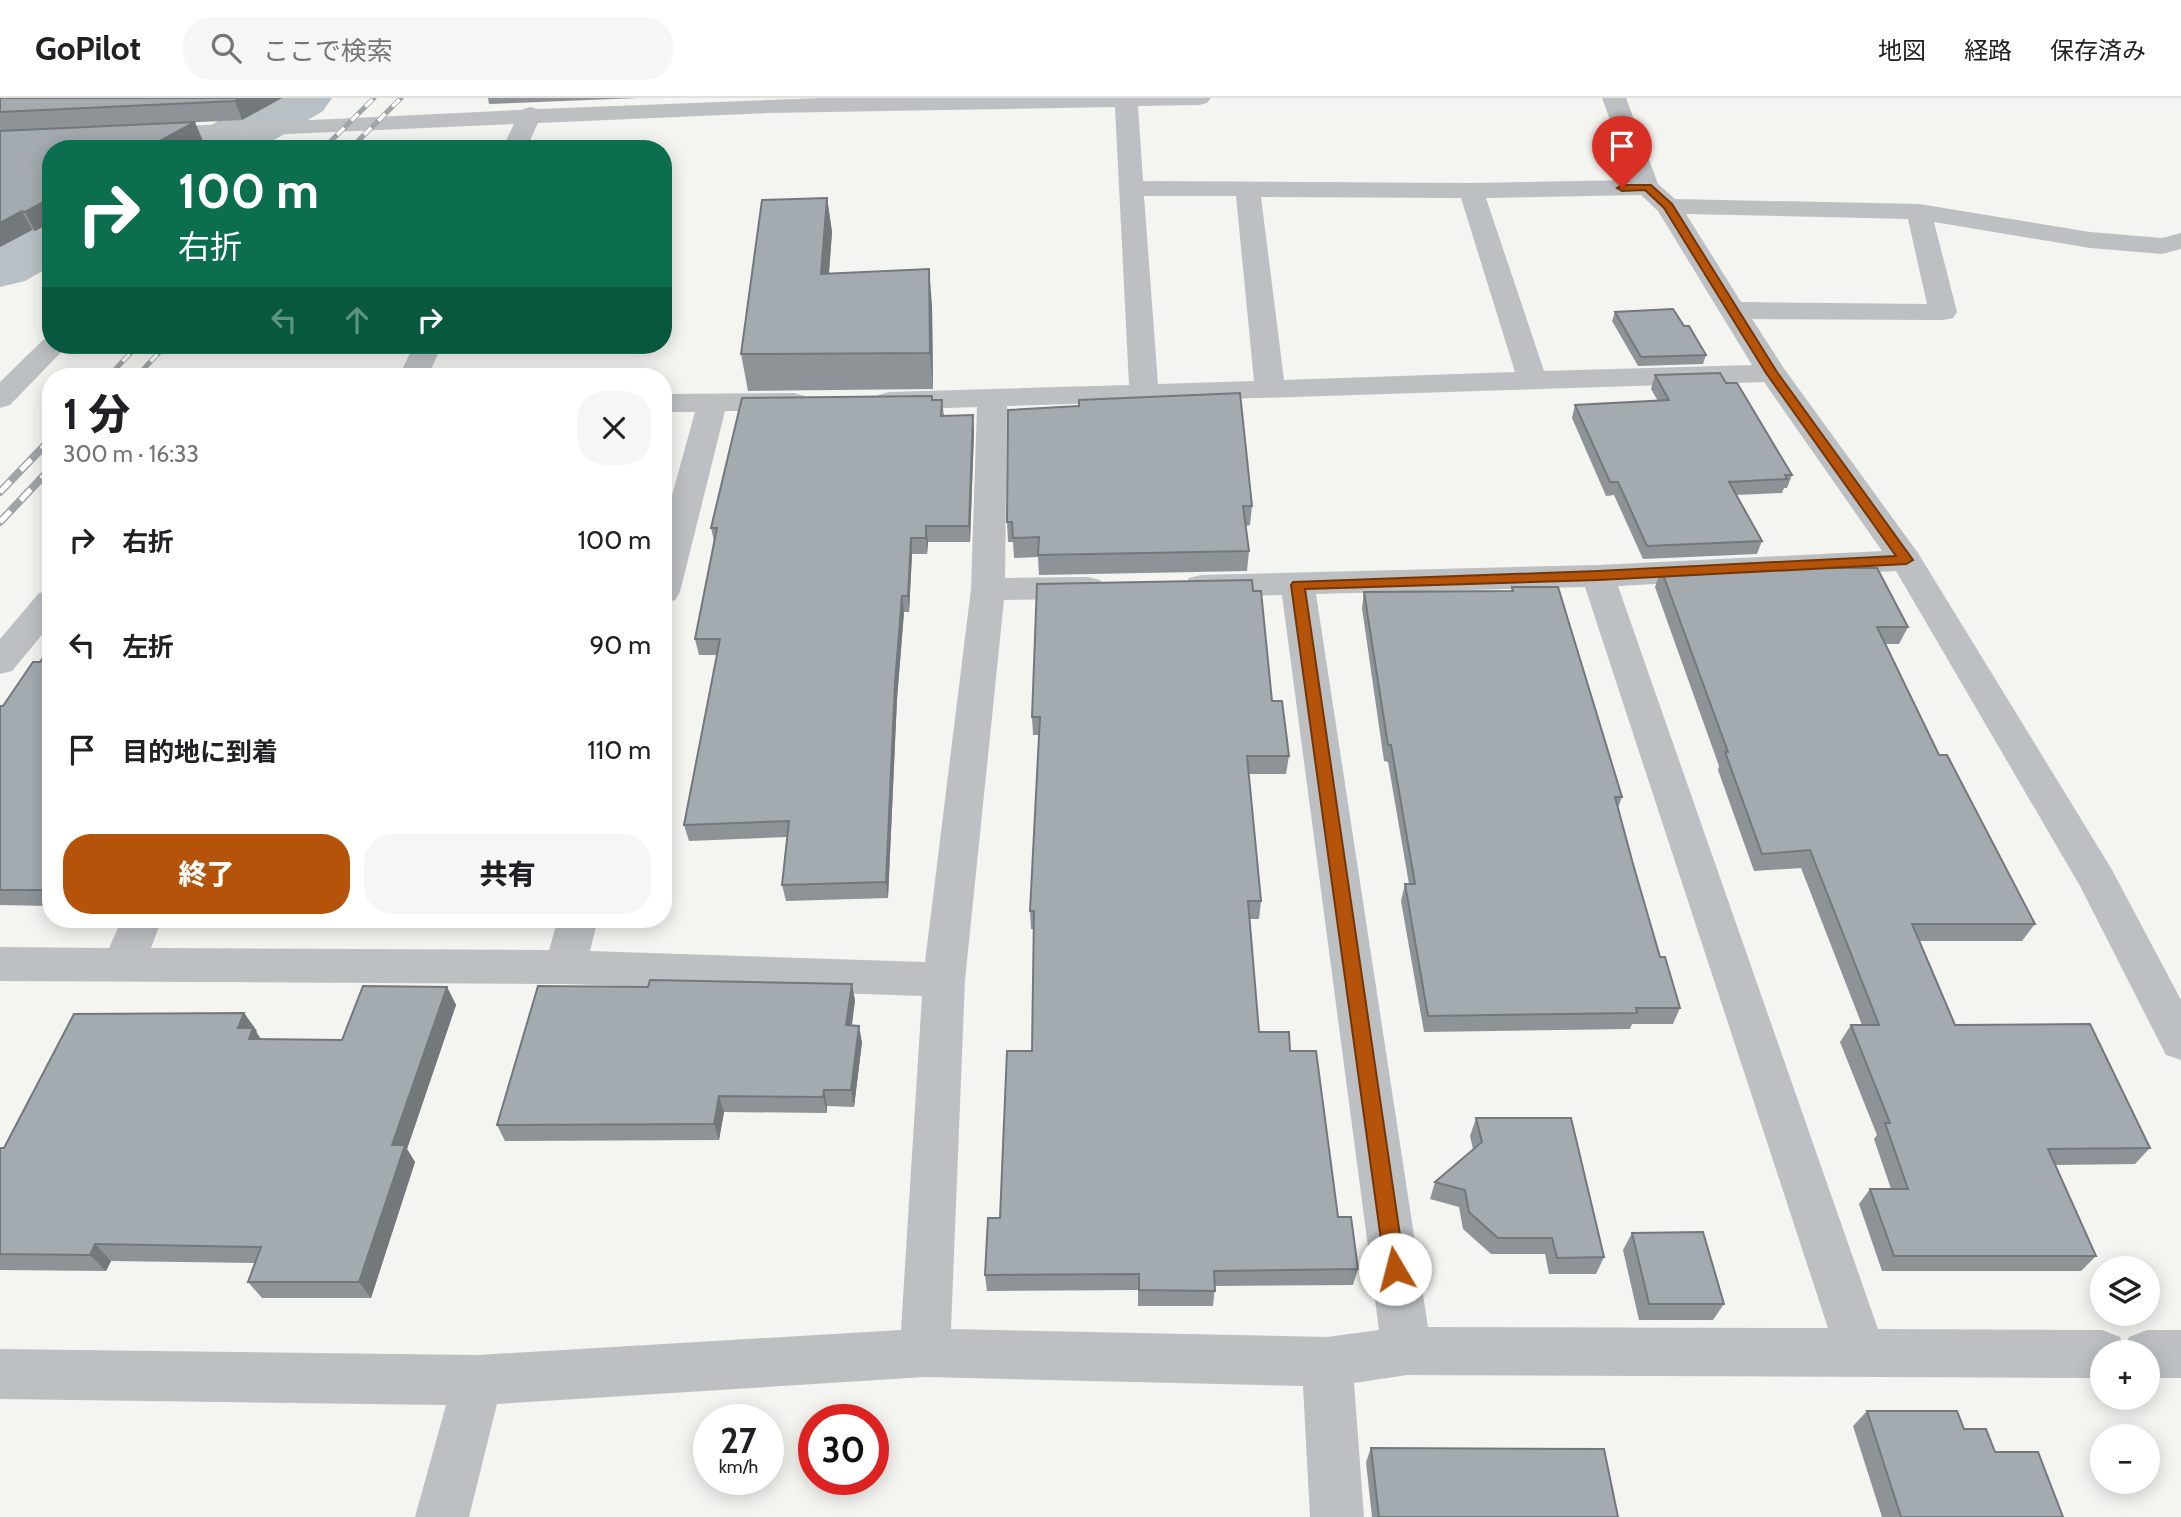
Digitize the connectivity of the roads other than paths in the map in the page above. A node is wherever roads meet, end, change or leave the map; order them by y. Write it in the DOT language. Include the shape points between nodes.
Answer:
graph roads {
  1 [pos="1199,98"];
  2 [pos="1614,98"];
  3 [pos="1109,99"];
  4 [pos="530,114"];
  5 [pos="275,127"];
  6 [pos="124,134"];
  7 [pos="262,140"];
  8 [pos="518,140"];
  9 [pos="1131,188"];
  10 [pos="1248,190"];
  11 [pos="1471,191"];
  12 [pos="1658,197"];
  13 [pos="1919,212"];
  14 [pos="2181,241"];
  15 [pos="1731,310"];
  16 [pos="45,354"];
  17 [pos="1772,373"];
  18 [pos="1532,380"];
  19 [pos="1270,389"];
  20 [pos="1144,395"];
  21 [pos="0,398"];
  22 [pos="992,400"];
  23 [pos="859,401"];
  24 [pos="819,402"];
  25 [pos="672,403"];
  26 [pos="712,403"];
  27 [pos="672,557"];
  28 [pos="1906,560"];
  29 [pos="1598,576"];
  30 [pos="1298,585"];
  31 [pos="1177,586"];
  32 [pos="1123,587"];
  33 [pos="989,589"];
  34 [pos="42,612"];
  35 [pos="0,662"];
  36 [pos="138,928"];
  37 [pos="576,928"];
  38 [pos="0,964"];
  39 [pos="123,964"];
  40 [pos="565,967"];
  41 [pos="944,981"];
  42 [pos="2181,1042"];
  43 [pos="1407,1351"];
  44 [pos="925,1353"];
  45 [pos="1862,1354"];
  46 [pos="2090,1354"];
  47 [pos="2160,1354"];
  48 [pos="2181,1354"];
  49 [pos="1327,1362"];
  50 [pos="0,1374"];
  51 [pos="478,1380"];
  52 [pos="442,1517"];
  53 [pos="1337,1517"];
  1 -- 3 [label="street"];
  2 -- 12 [label="street"];
  3 -- 4 [label="street"];
  3 -- 9 [label="street"];
  4 -- 5 [label="street"];
  4 -- 8 [label="street"];
  5 -- 6 [label="street"];
  5 -- 7 [label="street"];
  9 -- 10 [label="street"];
  9 -- 20 [label="street"];
  10 -- 11 [label="street"];
  10 -- 19 [label="street"];
  11 -- 12 [label="street"];
  11 -- 18 [label="street"];
  12 -- 13 [label="street"];
  12 -- 15 [label="street"];
  13 -- 14 [label="street" via="2090,240 2162,246"];
  13 -- 15 [label="street" via="1943,312"];
  15 -- 17 [label="street"];
  16 -- 21 [label="street"];
  17 -- 18 [label="street"];
  17 -- 28 [label="street"];
  18 -- 19 [label="street"];
  19 -- 20 [label="street"];
  20 -- 22 [label="street"];
  22 -- 23 [label="street"];
  22 -- 33 [label="street"];
  24 -- 26 [label="street"];
  25 -- 26 [label="street"];
  26 -- 27 [label="street"];
  28 -- 29 [label="street"];
  28 -- 42 [label="street" via="2097,879"];
  29 -- 30 [label="street"];
  29 -- 45 [label="street"];
  30 -- 31 [label="street"];
  30 -- 43 [label="street"];
  32 -- 33 [label="street"];
  33 -- 41 [label="street"];
  34 -- 35 [label="street"];
  36 -- 39 [label="street"];
  37 -- 40 [label="street"];
  38 -- 39 [label="street"];
  39 -- 40 [label="street"];
  40 -- 41 [label="street"];
  41 -- 44 [label="street"];
  43 -- 45 [label="street"];
  43 -- 49 [label="street"];
  44 -- 49 [label="street"];
  44 -- 51 [label="street"];
  45 -- 46 [label="street"];
  47 -- 48 [label="street"];
  49 -- 53 [label="street"];
  50 -- 51 [label="street"];
  51 -- 52 [label="street"];
}
